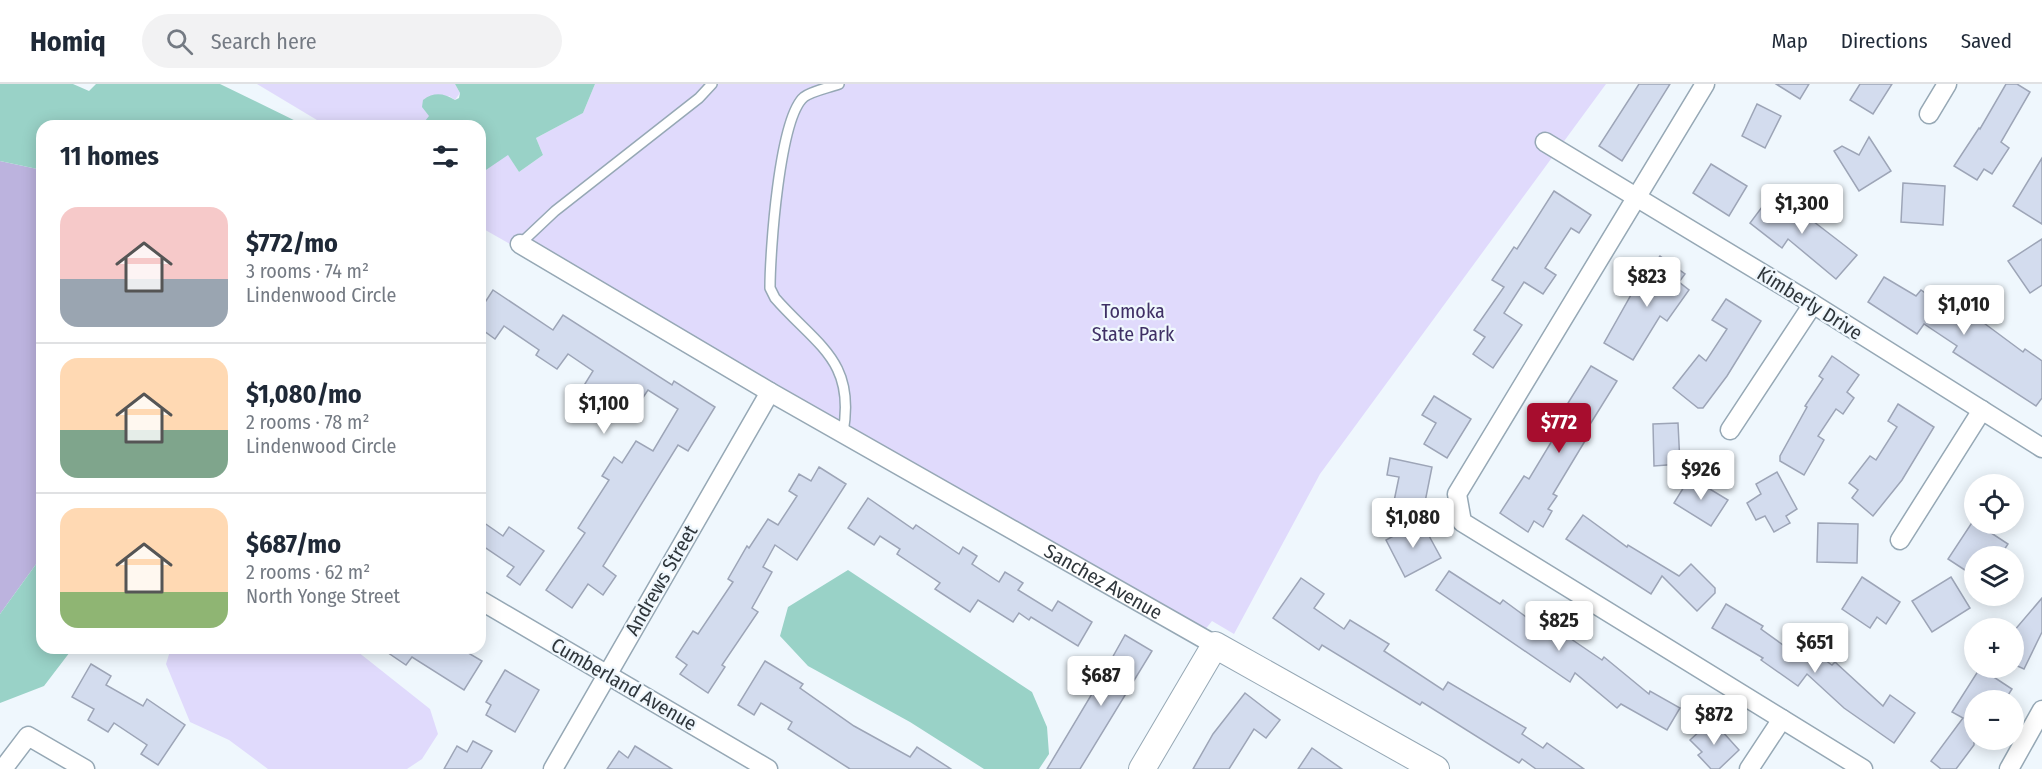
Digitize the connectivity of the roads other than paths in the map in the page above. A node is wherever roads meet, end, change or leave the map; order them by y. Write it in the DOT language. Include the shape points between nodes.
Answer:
graph roads {
  1 [pos="712,84"];
  2 [pos="839,84"];
  3 [pos="1705,84"];
  4 [pos="1947,84"];
  5 [pos="1929,114"];
  6 [pos="1545,142"];
  7 [pos="1636,197"];
  8 [pos="520,244"];
  9 [pos="1813,304"];
  10 [pos="770,392"];
  11 [pos="1982,410"];
  12 [pos="1730,430"];
  13 [pos="843,433"];
  14 [pos="2042,448"];
  15 [pos="1900,540"];
  16 [pos="486,603"];
  17 [pos="1215,645"];
  18 [pos="606,673"];
  19 [pos="2042,710"];
  20 [pos="1782,718"];
  21 [pos="3,769"];
  22 [pos="85,769"];
  23 [pos="553,769"];
  24 [pos="768,769"];
  25 [pos="1142,769"];
  26 [pos="1436,769"];
  27 [pos="1749,769"];
  28 [pos="1863,769"];
  29 [pos="2009,769"];
  1 -- 8 [label="lane"];
  2 -- 13 [label="lane" via="805,96 797,105 779,168 770,280 775,298 839,368 847,399"];
  3 -- 7 [label="street"];
  4 -- 5 [label="street"];
  6 -- 7 [label="street, Kimberly Drive"];
  7 -- 9 [label="street, Kimberly Drive"];
  7 -- 20 [label="street" via="1457,494 1462,522"];
  8 -- 10 [label="street, Sanchez Avenue"];
  9 -- 11 [label="street, Kimberly Drive"];
  9 -- 12 [label="street"];
  10 -- 13 [label="street, Sanchez Avenue"];
  10 -- 18 [label="street, Andrews Street"];
  11 -- 14 [label="street, Kimberly Drive"];
  11 -- 15 [label="street"];
  13 -- 17 [label="street, Sanchez Avenue"];
  16 -- 18 [label="street, Cumberland Avenue"];
  17 -- 25 [label="street"];
  17 -- 26 [label="street, Sanchez Avenue"];
  18 -- 23 [label="street, Andrews Street"];
  18 -- 24 [label="street, Cumberland Avenue"];
  19 -- 29 [label="street"];
  20 -- 27 [label="street"];
  20 -- 28 [label="street"];
  21 -- 22 [label="street" via="28,736"];
}
